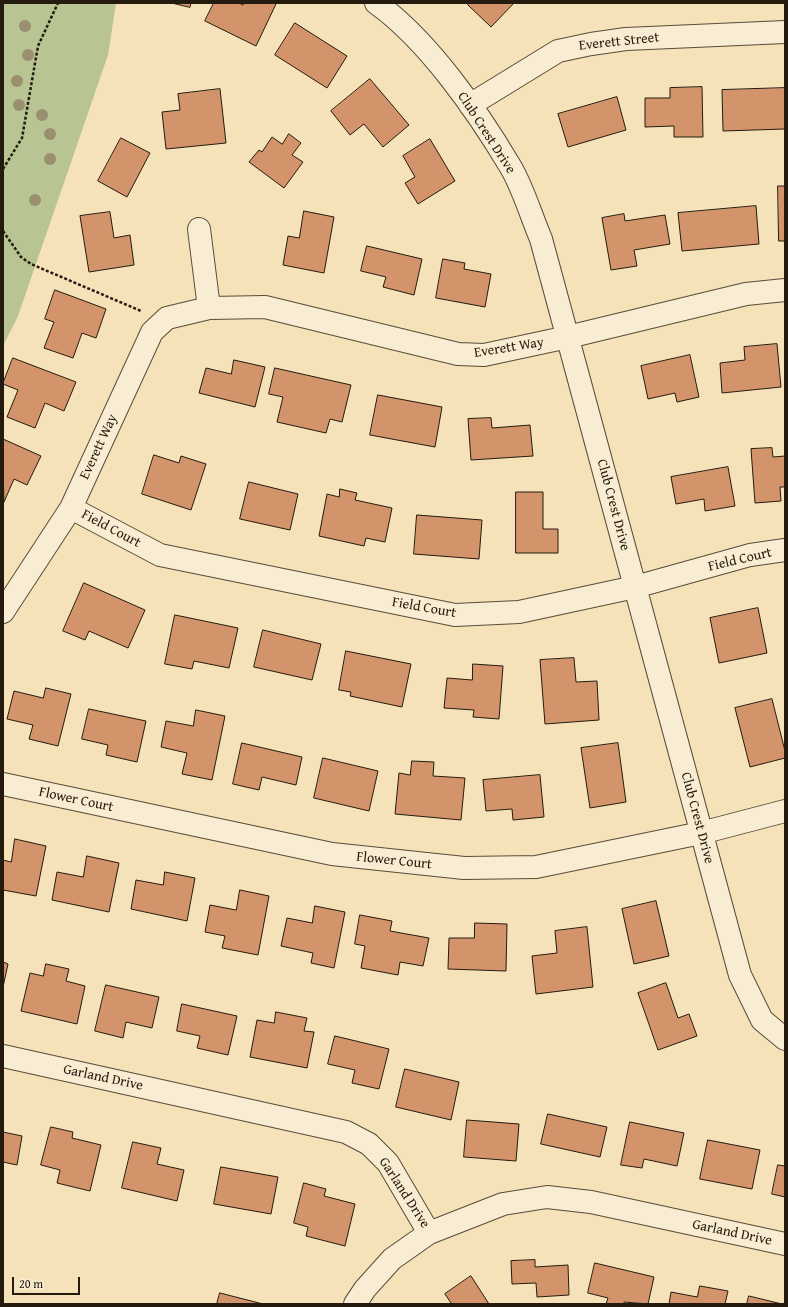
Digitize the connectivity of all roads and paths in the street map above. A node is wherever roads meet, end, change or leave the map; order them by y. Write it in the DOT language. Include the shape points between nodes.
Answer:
graph roads {
  1 [pos="58,3"];
  2 [pos="376,3"];
  3 [pos="785,32"];
  4 [pos="470,105"];
  5 [pos="3,169"];
  6 [pos="199,230"];
  7 [pos="3,231"];
  8 [pos="785,290"];
  9 [pos="209,308"];
  10 [pos="167,318"];
  11 [pos="568,338"];
  12 [pos="71,508"];
  13 [pos="785,550"];
  14 [pos="635,586"];
  15 [pos="3,612"];
  16 [pos="3,784"];
  17 [pos="785,811"];
  18 [pos="701,833"];
  19 [pos="785,1039"];
  20 [pos="3,1056"];
  21 [pos="430,1233"];
  22 [pos="785,1244"];
  23 [pos="355,1304"];
  1 -- 5 [label="path" via="38,46 22,138"];
  2 -- 4 [label="street, Club Crest Drive" via="389,12 434,57"];
  3 -- 4 [label="street, Everett Street" via="626,39 558,51"];
  4 -- 11 [label="street, Club Crest Drive" via="511,167 541,239"];
  6 -- 9 [label="street"];
  7 -- 10 [label="path" via="21,257 31,264 138,310"];
  8 -- 11 [label="street, Everett Way" via="746,294"];
  9 -- 10 [label="street, Everett Way"];
  9 -- 11 [label="street, Everett Way" via="265,307 458,354 484,355"];
  10 -- 12 [label="street, Everett Way" via="152,332"];
  11 -- 14 [label="street, Club Crest Drive"];
  12 -- 14 [label="street, Field Court" via="160,555 455,615 518,612"];
  12 -- 15 [label="street, Everett Way"];
  13 -- 14 [label="street, Field Court" via="750,555"];
  14 -- 18 [label="street, Club Crest Drive"];
  16 -- 18 [label="street, Flower Court" via="332,854 464,868 536,867"];
  17 -- 18 [label="street, Flower Court"];
  18 -- 19 [label="street, Club Crest Drive" via="740,975 762,1020"];
  20 -- 21 [label="street, Garland Drive" via="346,1132 369,1144 388,1163"];
  21 -- 22 [label="street, Garland Drive" via="503,1204 548,1197 591,1202"];
  21 -- 23 [label="street" via="392,1259"];
}
